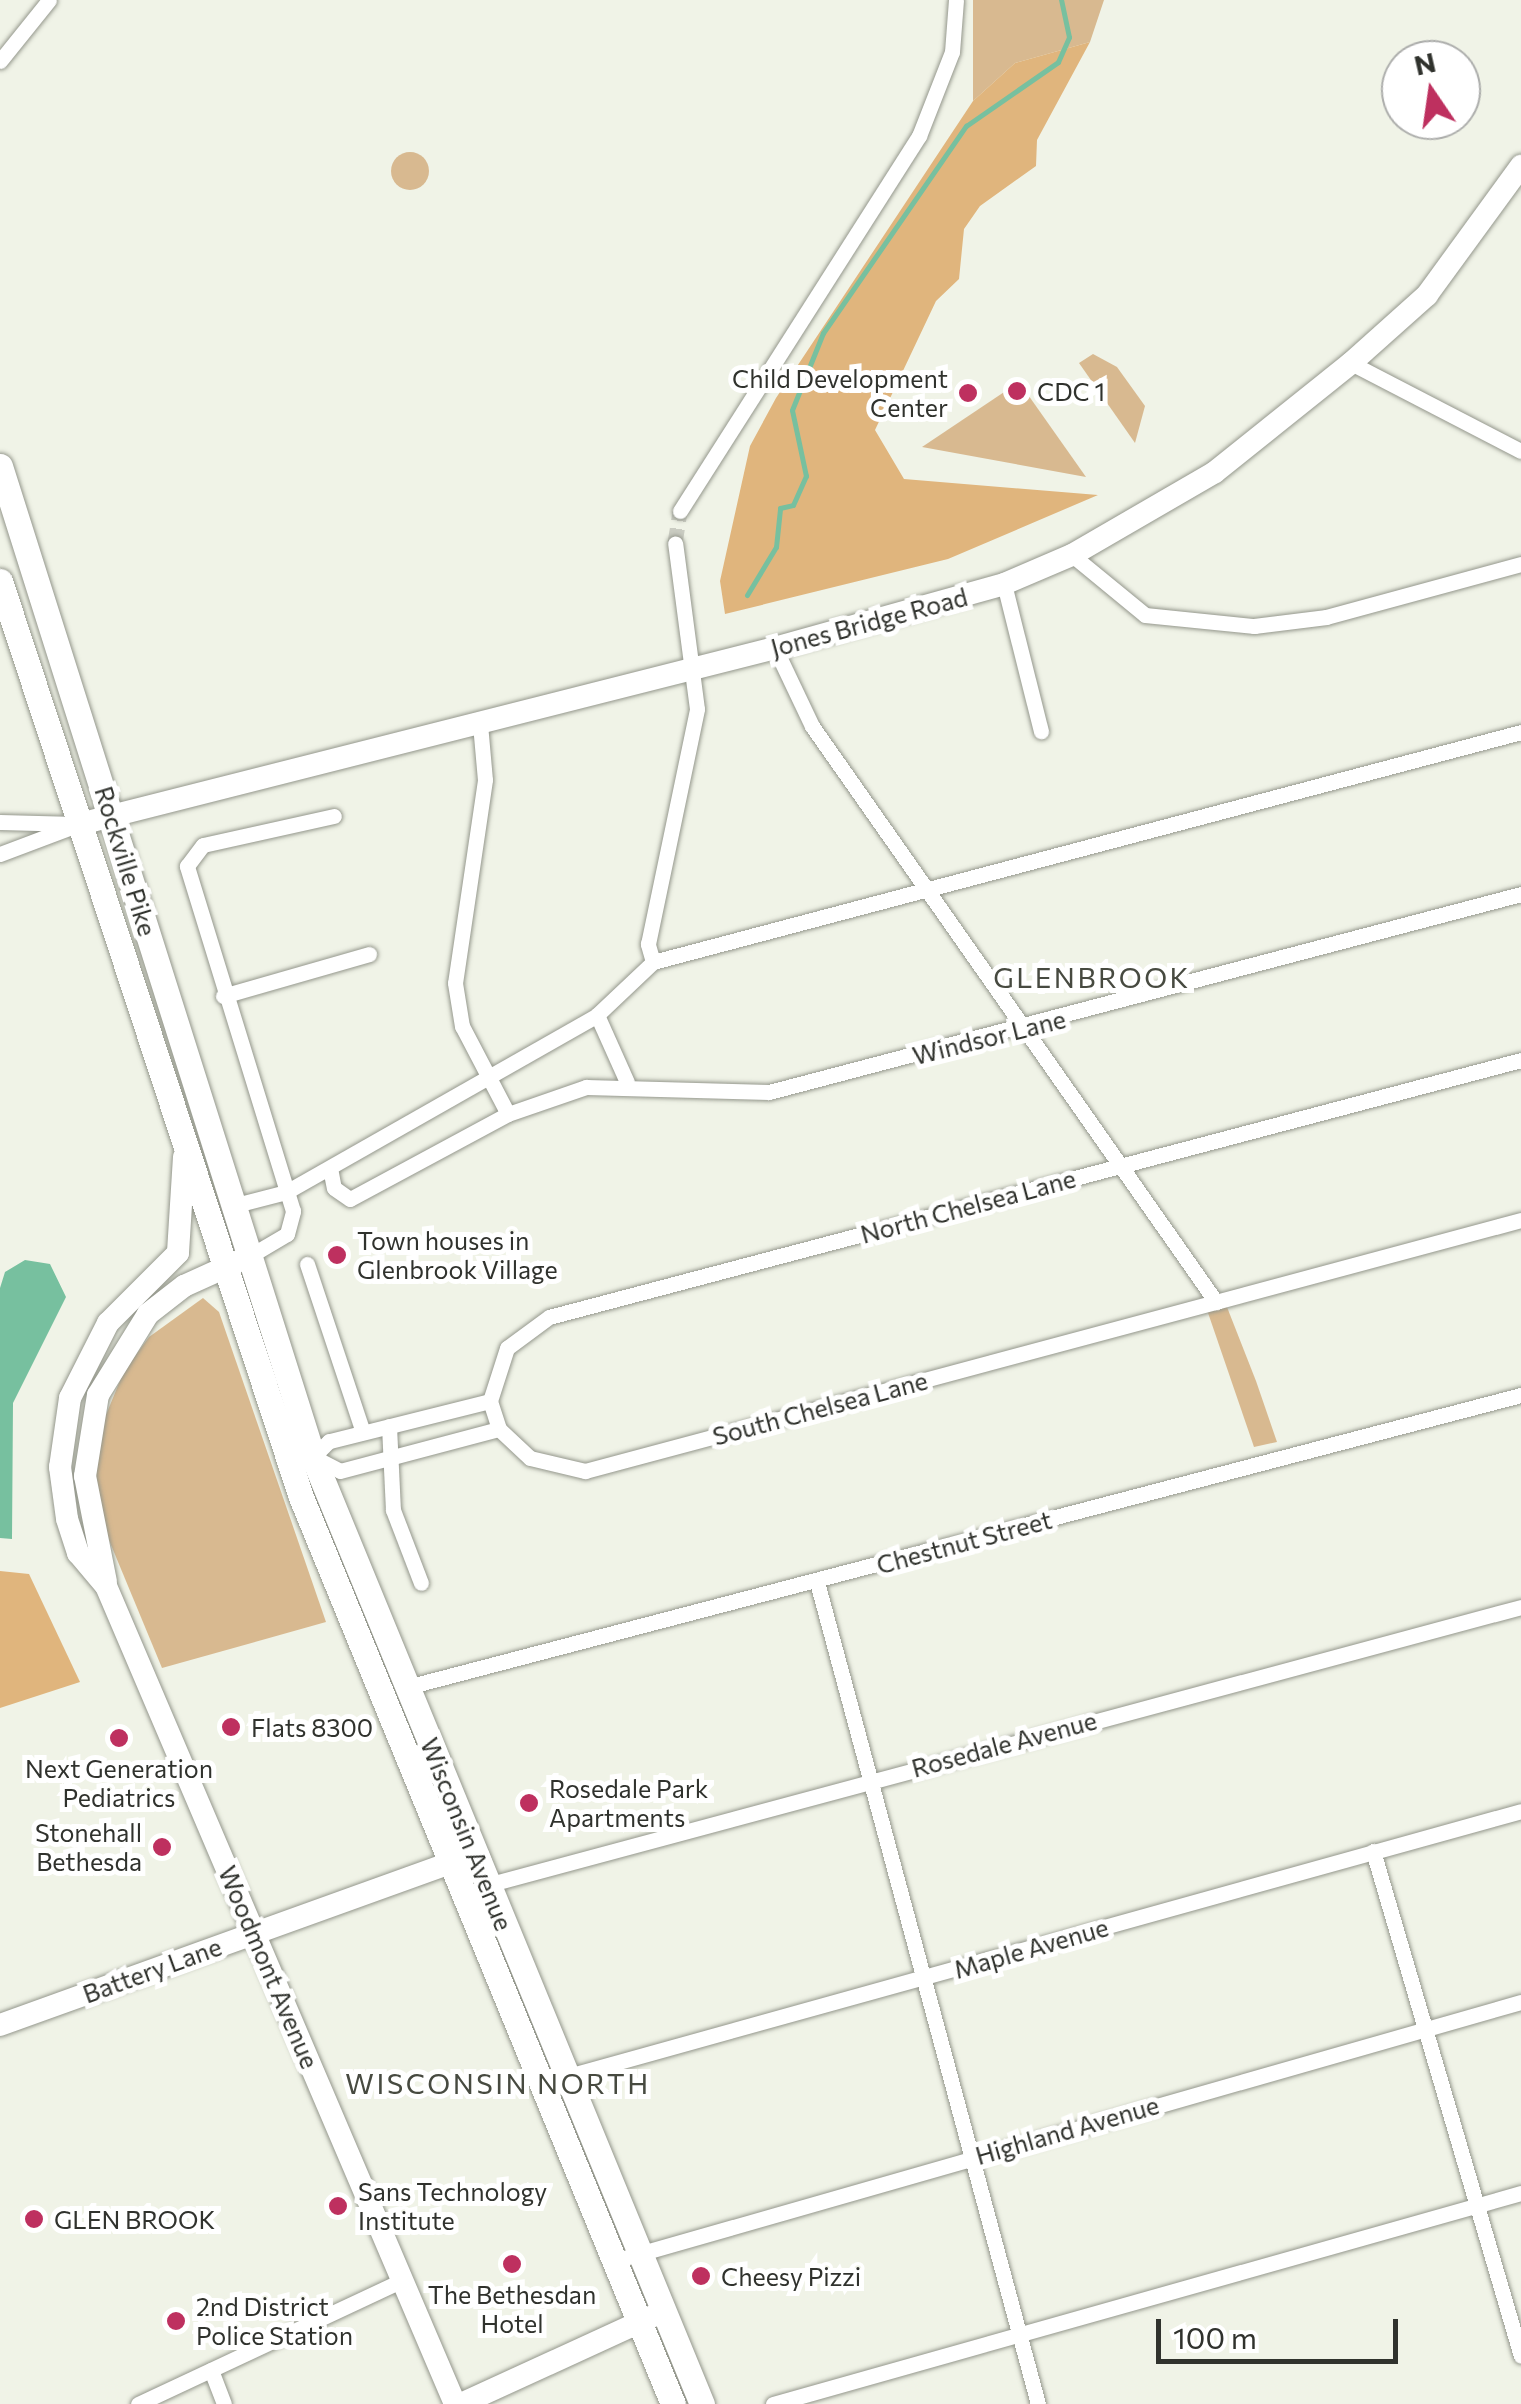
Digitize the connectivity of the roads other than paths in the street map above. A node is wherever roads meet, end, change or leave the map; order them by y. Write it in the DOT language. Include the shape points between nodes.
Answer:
graph roads {
  1 [pos="48,0"];
  2 [pos="956,0"];
  3 [pos="0,61"];
  4 [pos="1521,166"];
  5 [pos="1352,364"];
  6 [pos="1521,451"];
  7 [pos="0,466"];
  8 [pos="680,511"];
  9 [pos="675,543"];
  10 [pos="1072,555"];
  11 [pos="1521,564"];
  12 [pos="0,582"];
  13 [pos="1004,584"];
  14 [pos="775,648"];
  15 [pos="690,667"];
  16 [pos="480,724"];
  17 [pos="1041,731"];
  18 [pos="1521,732"];
  19 [pos="112,816"];
  20 [pos="334,816"];
  21 [pos="0,822"];
  22 [pos="80,824"];
  23 [pos="0,854"];
  24 [pos="922,887"];
  25 [pos="1521,894"];
  26 [pos="369,954"];
  27 [pos="653,962"];
  28 [pos="223,996"];
  29 [pos="597,1015"];
  30 [pos="1024,1028"];
  31 [pos="1521,1060"];
  32 [pos="487,1076"];
  33 [pos="627,1082"];
  34 [pos="508,1114"];
  35 [pos="184,1149"];
  36 [pos="1118,1165"];
  37 [pos="330,1168"];
  38 [pos="286,1192"];
  39 [pos="232,1206"];
  40 [pos="1521,1220"];
  41 [pos="248,1257"];
  42 [pos="308,1264"];
  43 [pos="220,1268"];
  44 [pos="1216,1302"];
  45 [pos="1521,1394"];
  46 [pos="490,1401"];
  47 [pos="389,1426"];
  48 [pos="499,1430"];
  49 [pos="363,1432"];
  50 [pos="396,1456"];
  51 [pos="302,1461"];
  52 [pos="817,1582"];
  53 [pos="422,1584"];
  54 [pos="106,1586"];
  55 [pos="1521,1607"];
  56 [pos="407,1687"];
  57 [pos="380,1696"];
  58 [pos="869,1780"];
  59 [pos="1521,1811"];
  60 [pos="1374,1851"];
  61 [pos="474,1854"];
  62 [pos="448,1863"];
  63 [pos="487,1885"];
  64 [pos="255,1934"];
  65 [pos="922,1979"];
  66 [pos="1521,2002"];
  67 [pos="0,2026"];
  68 [pos="1426,2029"];
  69 [pos="568,2076"];
  70 [pos="541,2083"];
  71 [pos="972,2156"];
  72 [pos="1521,2193"];
  73 [pos="1476,2206"];
  74 [pos="640,2254"];
  75 [pos="614,2261"];
  76 [pos="403,2280"];
  77 [pos="651,2316"];
  78 [pos="1018,2335"];
  79 [pos="1521,2356"];
  80 [pos="211,2370"];
  81 [pos="138,2404"];
  82 [pos="224,2404"];
  83 [pos="458,2404"];
  84 [pos="673,2404"];
  85 [pos="702,2404"];
  86 [pos="773,2404"];
  87 [pos="1038,2404"];
  1 -- 3 [label="street"];
  2 -- 8 [label="street" via="952,52 919,136"];
  4 -- 5 [label="street, Jones Bridge Road" via="1426,295"];
  5 -- 6 [label="street"];
  5 -- 10 [label="street, Jones Bridge Road" via="1215,472"];
  7 -- 19 [label="main road, Rockville Pike"];
  9 -- 15 [label="street"];
  10 -- 11 [label="street" via="1145,614 1254,626"];
  10 -- 13 [label="street, Jones Bridge Road"];
  12 -- 22 [label="main road, Rockville Pike"];
  13 -- 14 [label="street, Jones Bridge Road"];
  13 -- 17 [label="street"];
  14 -- 15 [label="street, Jones Bridge Road"];
  14 -- 24 [label="street" via="784,680"];
  15 -- 16 [label="street, Jones Bridge Road"];
  15 -- 27 [label="street" via="697,709 648,944"];
  16 -- 19 [label="street, Jones Bridge Road"];
  16 -- 32 [label="street" via="485,780 455,983 462,1026"];
  18 -- 24 [label="street"];
  19 -- 22 [label="street, Jones Bridge Road"];
  19 -- 39 [label="main road, Rockville Pike"];
  20 -- 28 [label="street" via="203,845 189,856 186,876"];
  21 -- 22 [label="street"];
  22 -- 23 [label="street"];
  22 -- 35 [label="main road, Rockville Pike"];
  24 -- 27 [label="street"];
  24 -- 30 [label="street"];
  25 -- 30 [label="street, Windsor Lane"];
  26 -- 28 [label="street"];
  27 -- 29 [label="street"];
  28 -- 38 [label="street"];
  29 -- 32 [label="street"];
  29 -- 33 [label="street"];
  30 -- 33 [label="street, Windsor Lane" via="752,1095"];
  30 -- 36 [label="street"];
  31 -- 36 [label="street, North Chelsea Lane"];
  32 -- 34 [label="street"];
  32 -- 37 [label="street"];
  33 -- 34 [label="street, Windsor Lane"];
  34 -- 37 [label="street, Windsor Lane" via="350,1199 334,1188"];
  35 -- 43 [label="main road, Rockville Pike"];
  35 -- 54 [label="street, Woodmont Avenue" via="178,1252 94,1344 62,1431 71,1534"];
  36 -- 44 [label="street"];
  36 -- 46 [label="street, North Chelsea Lane" via="550,1318 507,1348"];
  37 -- 38 [label="street"];
  38 -- 39 [label="street"];
  38 -- 41 [label="street" via="292,1224"];
  39 -- 41 [label="main road, Rockville Pike"];
  40 -- 44 [label="street, South Chelsea Lane"];
  41 -- 43 [label="street, Woodmont Avenue"];
  41 -- 51 [label="main road, Wisconsin Avenue"];
  42 -- 49 [label="street"];
  43 -- 51 [label="main road, Wisconsin Avenue"];
  43 -- 54 [label="street, Woodmont Avenue" via="148,1314 98,1395 85,1476"];
  44 -- 48 [label="street, South Chelsea Lane" via="585,1471 530,1458"];
  45 -- 52 [label="street, Chestnut Street"];
  46 -- 47 [label="street"];
  46 -- 48 [label="street"];
  47 -- 49 [label="street"];
  47 -- 50 [label="street"];
  48 -- 50 [label="street"];
  49 -- 51 [label="street" via="329,1442"];
  50 -- 51 [label="street" via="340,1471"];
  50 -- 53 [label="street" via="391,1500"];
  51 -- 56 [label="main road, Wisconsin Avenue"];
  51 -- 57 [label="main road, Wisconsin Avenue"];
  52 -- 56 [label="street, Chestnut Street"];
  52 -- 58 [label="street"];
  54 -- 64 [label="street, Woodmont Avenue"];
  55 -- 58 [label="street, Rosedale Avenue"];
  56 -- 57 [label="main road"];
  56 -- 61 [label="main road, Wisconsin Avenue"];
  57 -- 62 [label="main road, Wisconsin Avenue"];
  58 -- 63 [label="street, Rosedale Avenue"];
  58 -- 65 [label="street"];
  59 -- 60 [label="street, Maple Avenue"];
  60 -- 65 [label="street, Maple Avenue"];
  60 -- 68 [label="street"];
  61 -- 62 [label="street, Battery Lane"];
  61 -- 63 [label="main road, Wisconsin Avenue"];
  62 -- 64 [label="street, Battery Lane"];
  62 -- 70 [label="main road, Wisconsin Avenue"];
  63 -- 69 [label="main road, Wisconsin Avenue"];
  64 -- 67 [label="street, Battery Lane"];
  64 -- 76 [label="street, Woodmont Avenue"];
  65 -- 69 [label="street, Maple Avenue"];
  65 -- 71 [label="street"];
  66 -- 68 [label="street, Highland Avenue"];
  68 -- 71 [label="street, Highland Avenue"];
  68 -- 73 [label="street"];
  69 -- 70 [label="street, Maple Avenue"];
  69 -- 74 [label="main road, Wisconsin Avenue"];
  70 -- 75 [label="main road, Wisconsin Avenue"];
  71 -- 74 [label="street, Highland Avenue"];
  71 -- 78 [label="street"];
  72 -- 73 [label="street"];
  73 -- 78 [label="street"];
  73 -- 79 [label="street"];
  74 -- 75 [label="street, Highland Avenue"];
  74 -- 77 [label="main road, Wisconsin Avenue"];
  75 -- 77 [label="main road, Wisconsin Avenue"];
  76 -- 80 [label="street"];
  76 -- 83 [label="street, Woodmont Avenue"];
  77 -- 83 [label="street"];
  77 -- 84 [label="main road, Wisconsin Avenue"];
  77 -- 85 [label="main road, Wisconsin Avenue"];
  78 -- 86 [label="street"];
  78 -- 87 [label="street"];
  80 -- 81 [label="street"];
  80 -- 82 [label="street"];
}
